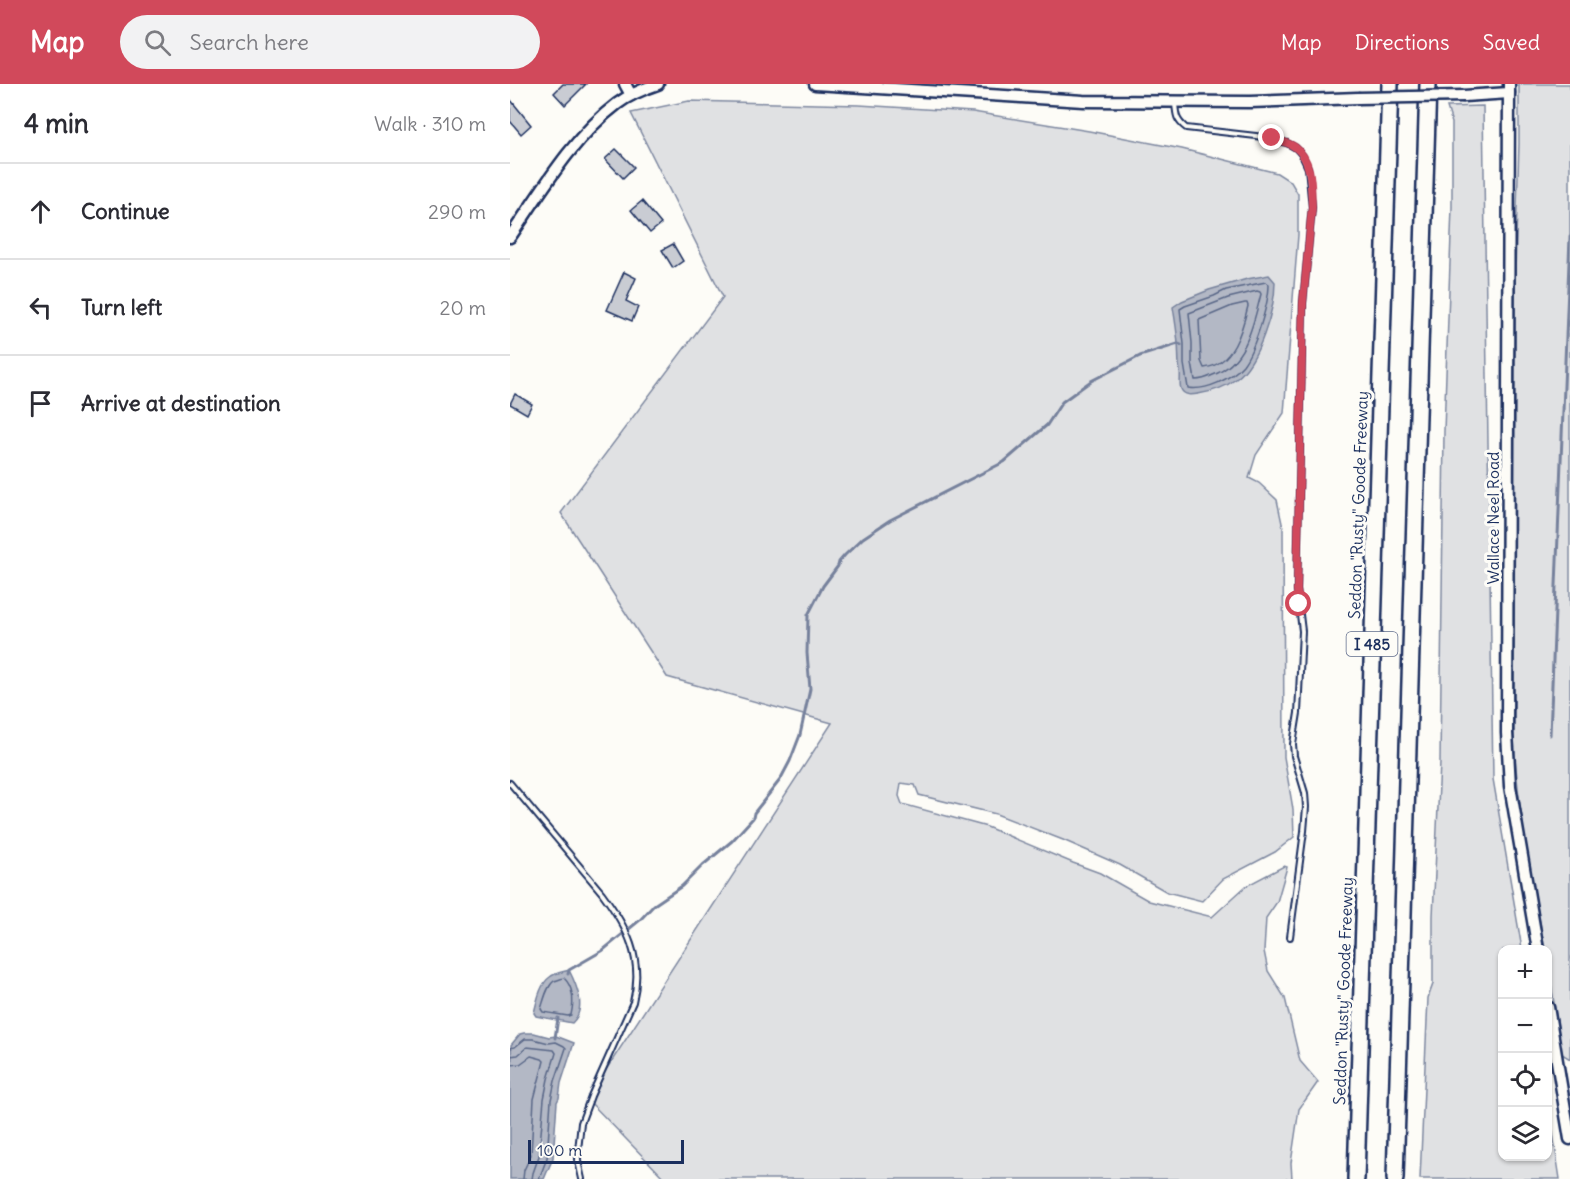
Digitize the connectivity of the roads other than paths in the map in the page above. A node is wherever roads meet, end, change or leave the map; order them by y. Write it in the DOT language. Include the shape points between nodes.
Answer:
graph roads {
  1 [pos="625,84"];
  2 [pos="658,84"];
  3 [pos="814,84"];
  4 [pos="1390,84"];
  5 [pos="1428,84"];
  6 [pos="1509,89"];
  7 [pos="631,95"];
  8 [pos="1175,102"];
  9 [pos="510,237"];
  10 [pos="510,783"];
  11 [pos="1290,937"];
  12 [pos="1537,945"];
  13 [pos="1552,1031"];
  14 [pos="1570,1139"];
  15 [pos="582,1179"];
  16 [pos="1356,1179"];
  17 [pos="1395,1179"];
  1 -- 7 [label="street"];
  2 -- 7 [label="street"];
  3 -- 8 [label="street" via="1083,101"];
  4 -- 16 [label="highway, Seddon \"Rusty\" Goode Freeway / I 485"];
  5 -- 17 [label="highway, I 485"];
  6 -- 8 [label="street, bridge" via="1464,96"];
  6 -- 12 [label="street, Wallace Neel Road" via="1508,767"];
  7 -- 9 [label="street" via="597,121 575,145"];
  8 -- 11 [label="lane" via="1176,116 1186,128 1272,138 1296,148 1306,162 1310,180 1297,579 1302,631 1293,744 1306,807"];
  10 -- 15 [label="lane" via="615,911 626,928 636,964 637,986 628,1013 581,1123 578,1161"];
  13 -- 14 [label="street"];
}
